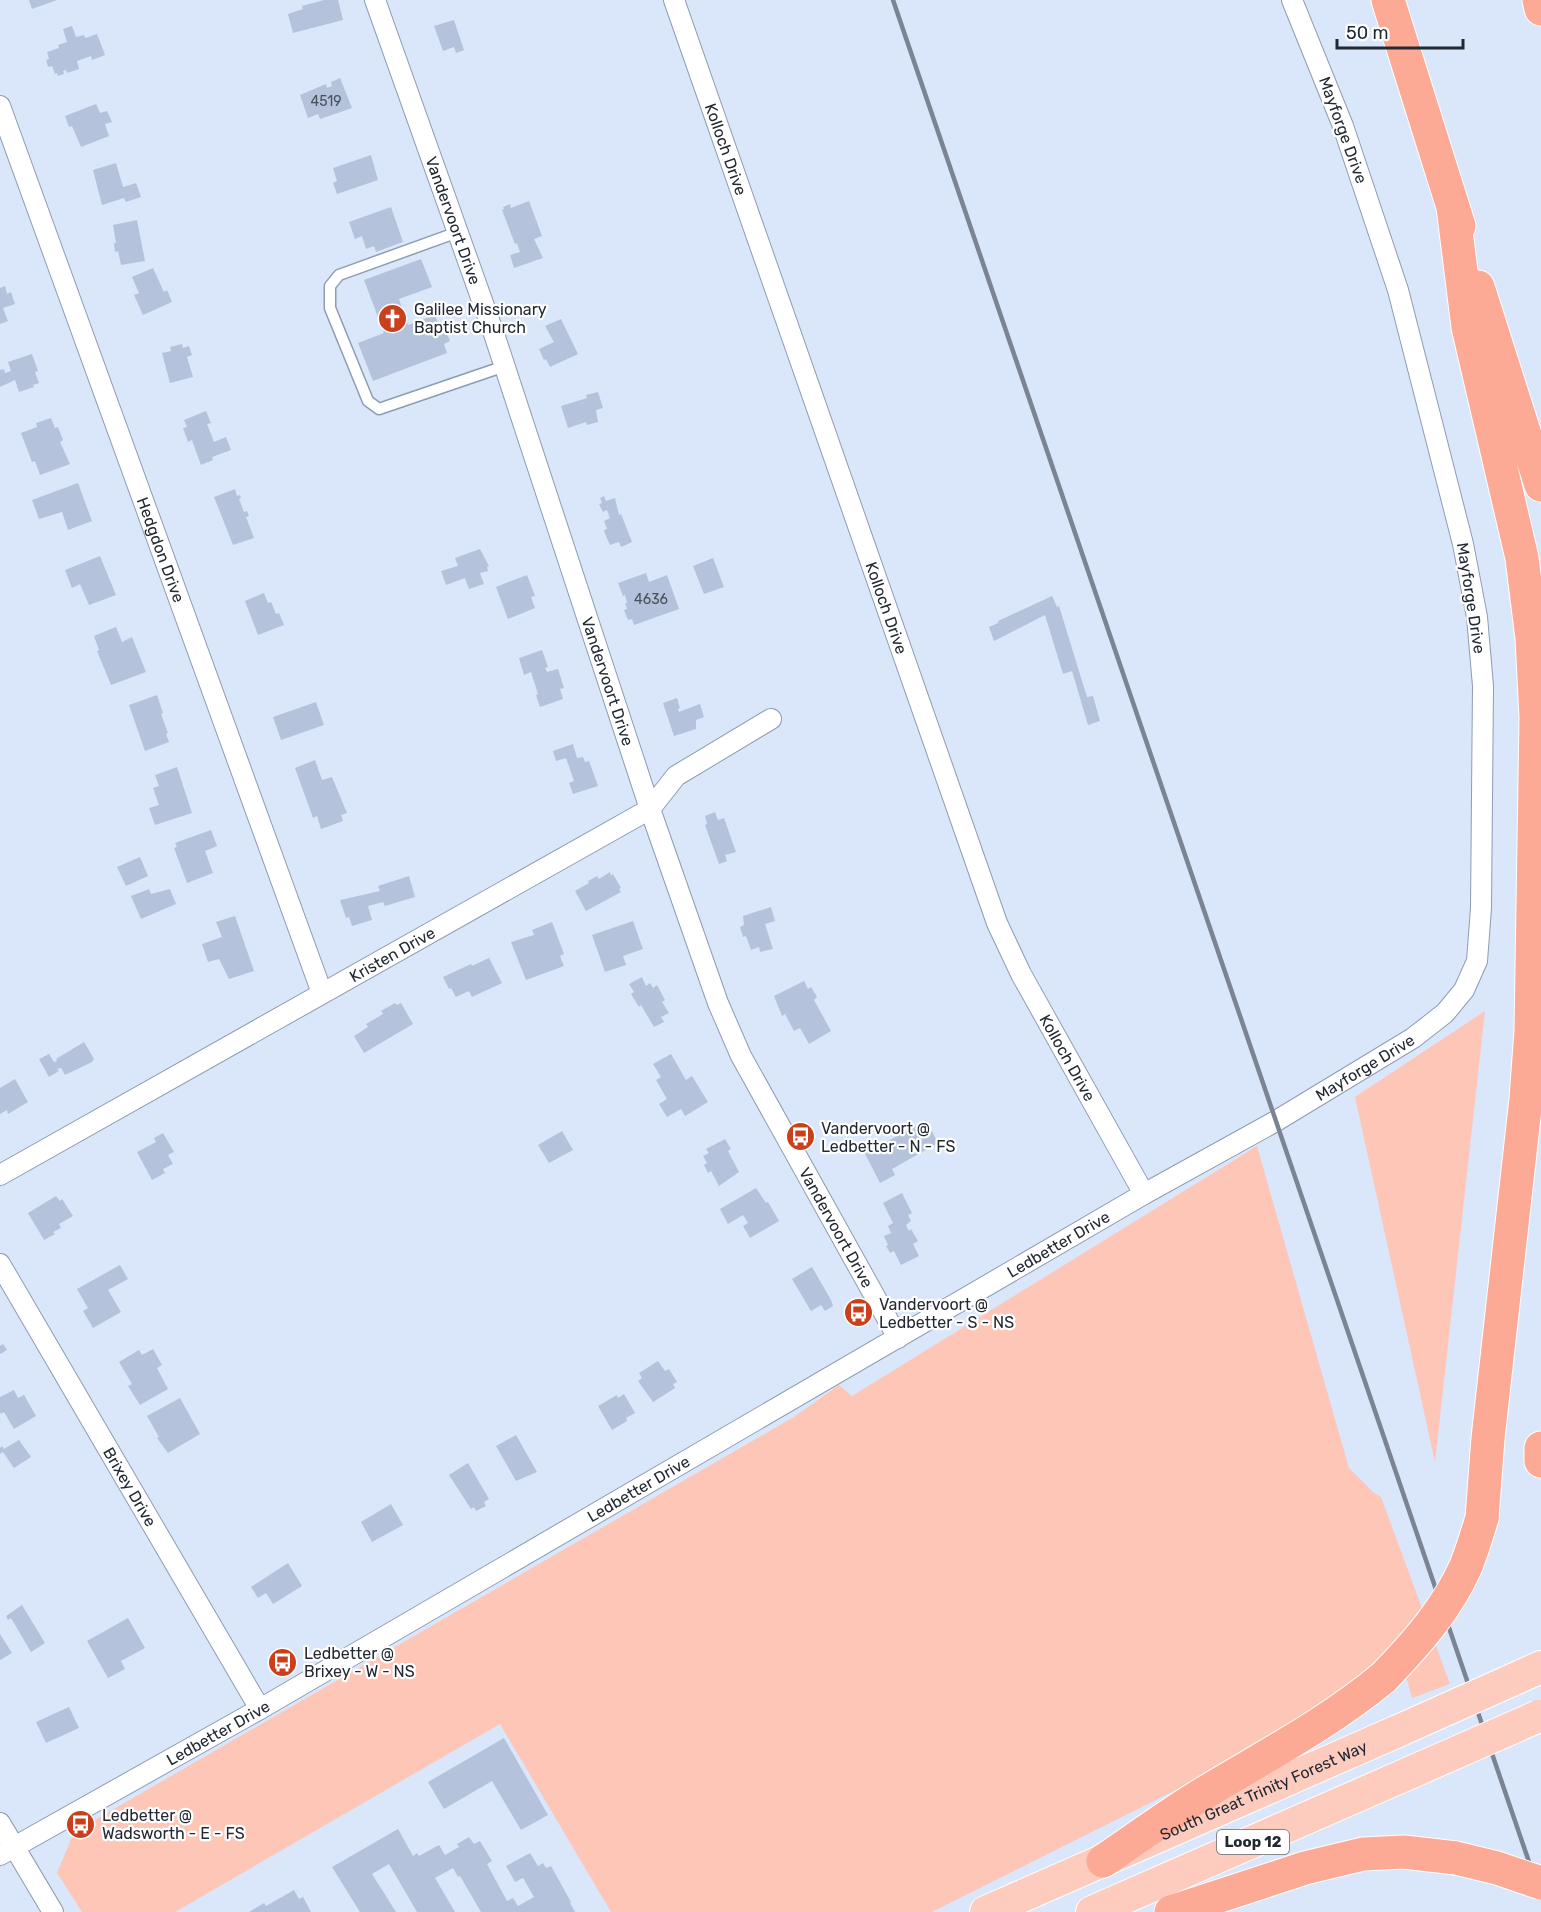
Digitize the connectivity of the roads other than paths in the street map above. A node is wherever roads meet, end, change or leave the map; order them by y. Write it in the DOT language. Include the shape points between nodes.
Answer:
graph roads {
  1 [pos="375,0"];
  2 [pos="674,0"];
  3 [pos="1292,0"];
  4 [pos="1388,0"];
  5 [pos="1539,0"];
  6 [pos="1541,9"];
  7 [pos="0,106"];
  8 [pos="1453,207"];
  9 [pos="458,232"];
  10 [pos="505,366"];
  11 [pos="1541,485"];
  12 [pos="771,719"];
  13 [pos="650,809"];
  14 [pos="322,993"];
  15 [pos="1276,1121"];
  16 [pos="0,1175"];
  17 [pos="1144,1194"];
  18 [pos="0,1264"];
  19 [pos="898,1338"];
  20 [pos="1541,1448"];
  21 [pos="1541,1461"];
  22 [pos="1531,1672"];
  23 [pos="260,1709"];
  24 [pos="1540,1715"];
  25 [pos="0,1823"];
  26 [pos="7,1851"];
  27 [pos="1103,1861"];
  28 [pos="1541,1883"];
  29 [pos="53,1912"];
  30 [pos="986,1912"];
  31 [pos="1092,1912"];
  32 [pos="1171,1912"];
  1 -- 9 [label="street, Vandervoort Drive"];
  2 -- 17 [label="street, Kolloch Drive" via="997,923 1021,974"];
  3 -- 15 [label="street, Mayforge Drive" via="1344,126 1398,290 1463,544 1477,617 1483,686 1481,908 1477,961 1464,990 1445,1014 1413,1038"];
  4 -- 8 [label="highway"];
  5 -- 6 [label="highway"];
  7 -- 14 [label="street, Hedgdon Drive"];
  8 -- 11 [label="highway"];
  8 -- 27 [label="highway, bridge" via="1468,327 1522,558 1536,717 1531,1031 1482,1518 1466,1567 1439,1613 1384,1677 1320,1725 1206,1792"];
  9 -- 10 [label="street, Vandervoort Drive"];
  9 -- 10 [label="lane" via="339,275 330,286 330,308 368,401 379,409"];
  10 -- 13 [label="street, Vandervoort Drive"];
  12 -- 13 [label="street, Kristen Drive" via="676,776"];
  13 -- 14 [label="street, Kristen Drive"];
  13 -- 19 [label="street, Vandervoort Drive" via="718,1004 741,1056"];
  14 -- 16 [label="street, Kristen Drive"];
  15 -- 17 [label="street, Ledbetter Drive"];
  17 -- 19 [label="street, Ledbetter Drive"];
  18 -- 23 [label="street, Brixey Drive"];
  19 -- 23 [label="street, Ledbetter Drive"];
  20 -- 21 [label="highway"];
  22 -- 27 [label="main road, South Great Trinity Forest Way / Loop 12, bridge"];
  23 -- 26 [label="street, Ledbetter Drive"];
  24 -- 31 [label="main road, Loop 12, bridge"];
  25 -- 26 [label="street"];
  26 -- 29 [label="street"];
  27 -- 30 [label="main road, South Great Trinity Forest Way / Loop 12"];
  28 -- 32 [label="highway, bridge" via="1456,1858 1404,1852 1363,1854 1305,1868"];
}
